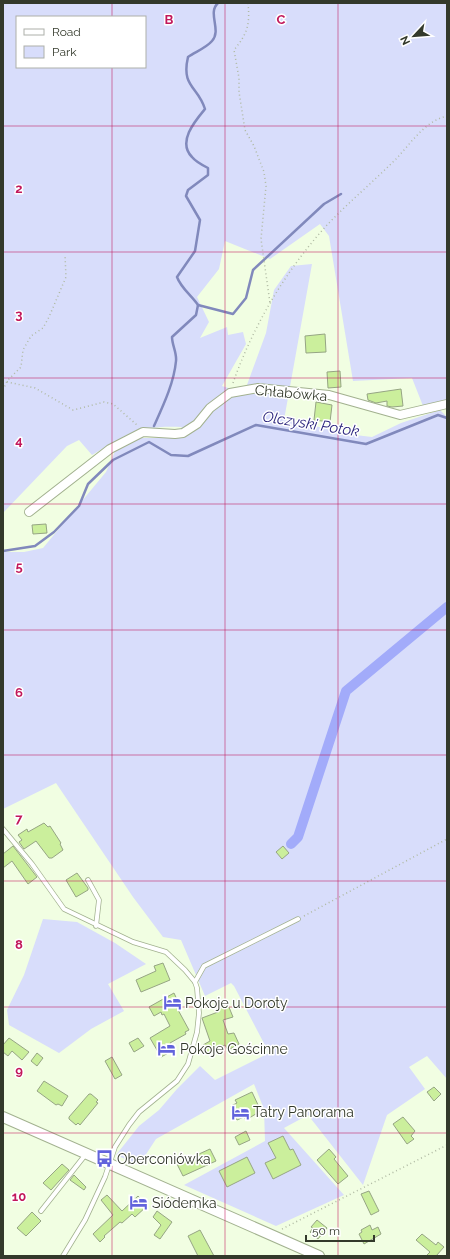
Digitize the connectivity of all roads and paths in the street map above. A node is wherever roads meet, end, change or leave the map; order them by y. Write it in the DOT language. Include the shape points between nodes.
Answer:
graph roads {
  1 [pos="248,3"];
  2 [pos="447,116"];
  3 [pos="65,255"];
  4 [pos="270,303"];
  5 [pos="3,381"];
  6 [pos="7,381"];
  7 [pos="3,390"];
  8 [pos="230,393"];
  9 [pos="447,404"];
  10 [pos="143,432"];
  11 [pos="29,512"];
  12 [pos="3,829"];
  13 [pos="447,839"];
  14 [pos="88,880"];
  15 [pos="298,919"];
  16 [pos="96,926"];
  17 [pos="195,982"];
  18 [pos="3,1117"];
  19 [pos="447,1145"];
  20 [pos="86,1154"];
  21 [pos="108,1164"];
  22 [pos="41,1211"];
  23 [pos="276,1237"];
  24 [pos="62,1256"];
  25 [pos="318,1256"];
  1 -- 4 [label="path" via="250,20 245,37 234,50 245,130 264,172 266,186 261,239"];
  2 -- 4 [label="path" via="429,124 327,225"];
  3 -- 6 [label="path" via="66,278 49,317 43,328 31,336 23,350 21,367"];
  4 -- 8 [label="path" via="241,360"];
  5 -- 6 [label="path"];
  6 -- 7 [label="path"];
  6 -- 10 [label="path" via="35,388 73,410 104,402 113,404"];
  8 -- 9 [label="street, Chłabówka" via="258,388 329,395 400,415"];
  8 -- 10 [label="street, Chłabówka" via="210,408 197,424 183,433"];
  10 -- 11 [label="street" via="110,449"];
  12 -- 16 [label="lane" via="32,864 58,903 64,909"];
  13 -- 15 [label="path"];
  14 -- 16 [label="lane" via="99,900"];
  15 -- 17 [label="lane" via="204,966"];
  16 -- 17 [label="lane" via="133,942 166,952"];
  17 -- 21 [label="lane" via="198,1017 194,1049 188,1064 177,1081 139,1112 115,1147"];
  18 -- 20 [label="street"];
  19 -- 23 [label="path" via="288,1225"];
  20 -- 21 [label="street"];
  20 -- 22 [label="lane"];
  21 -- 23 [label="street"];
  21 -- 24 [label="lane" via="105,1177 85,1220"];
  23 -- 25 [label="street"];
}
